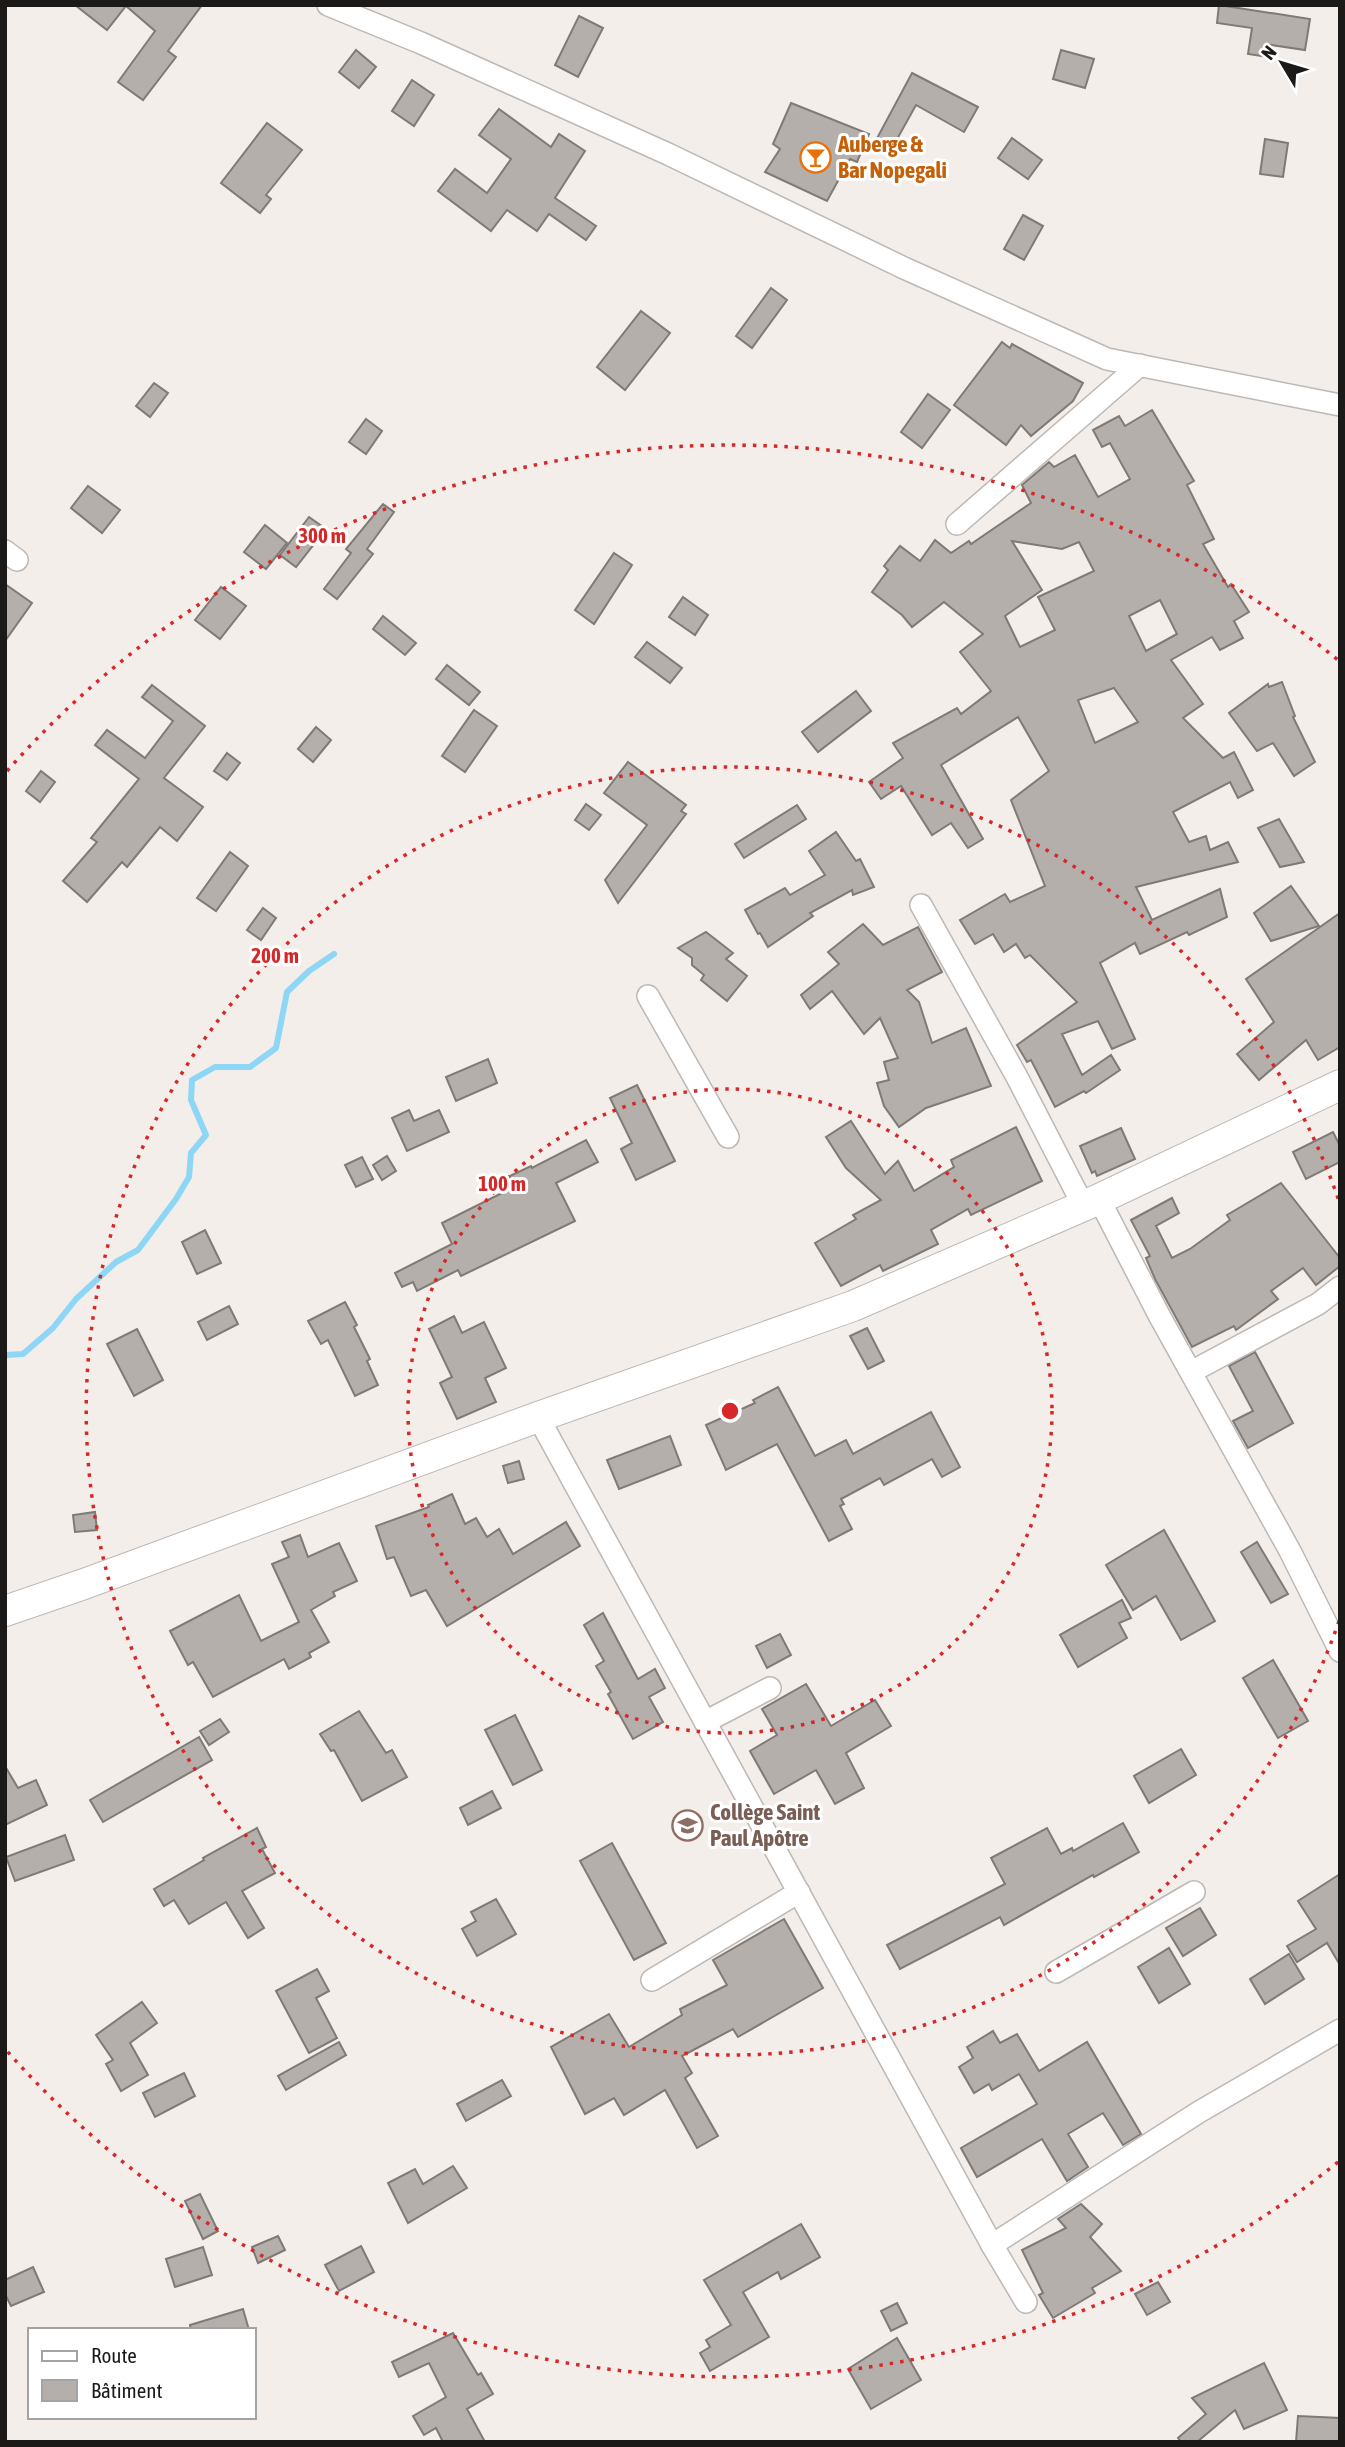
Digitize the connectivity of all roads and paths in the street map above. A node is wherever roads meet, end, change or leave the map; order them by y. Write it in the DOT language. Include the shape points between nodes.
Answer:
graph roads {
  1 [pos="328,5"];
  2 [pos="1140,365"];
  3 [pos="1340,405"];
  4 [pos="957,524"];
  5 [pos="921,905"];
  6 [pos="648,996"];
  7 [pos="1340,1085"];
  8 [pos="728,1137"];
  9 [pos="1091,1202"];
  10 [pos="1340,1287"];
  11 [pos="1191,1371"];
  12 [pos="538,1417"];
  13 [pos="5,1611"];
  14 [pos="1340,1651"];
  15 [pos="770,1688"];
  16 [pos="705,1722"];
  17 [pos="799,1892"];
  18 [pos="1194,1892"];
  19 [pos="1056,1972"];
  20 [pos="653,1980"];
  21 [pos="1340,2030"];
  22 [pos="992,2245"];
  23 [pos="1026,2302"];
  1 -- 2 [label="street" via="668,154 1107,359"];
  2 -- 3 [label="street"];
  2 -- 4 [label="street"];
  5 -- 9 [label="street"];
  6 -- 8 [label="street"];
  7 -- 9 [label="street"];
  9 -- 11 [label="street"];
  9 -- 12 [label="street" via="853,1306"];
  10 -- 11 [label="street" via="1318,1304"];
  11 -- 14 [label="street"];
  12 -- 13 [label="street"];
  12 -- 16 [label="street"];
  15 -- 16 [label="street"];
  16 -- 17 [label="street"];
  17 -- 20 [label="street"];
  17 -- 22 [label="street"];
  18 -- 19 [label="street"];
  21 -- 22 [label="street" via="1199,2112"];
  22 -- 23 [label="street"];
}
